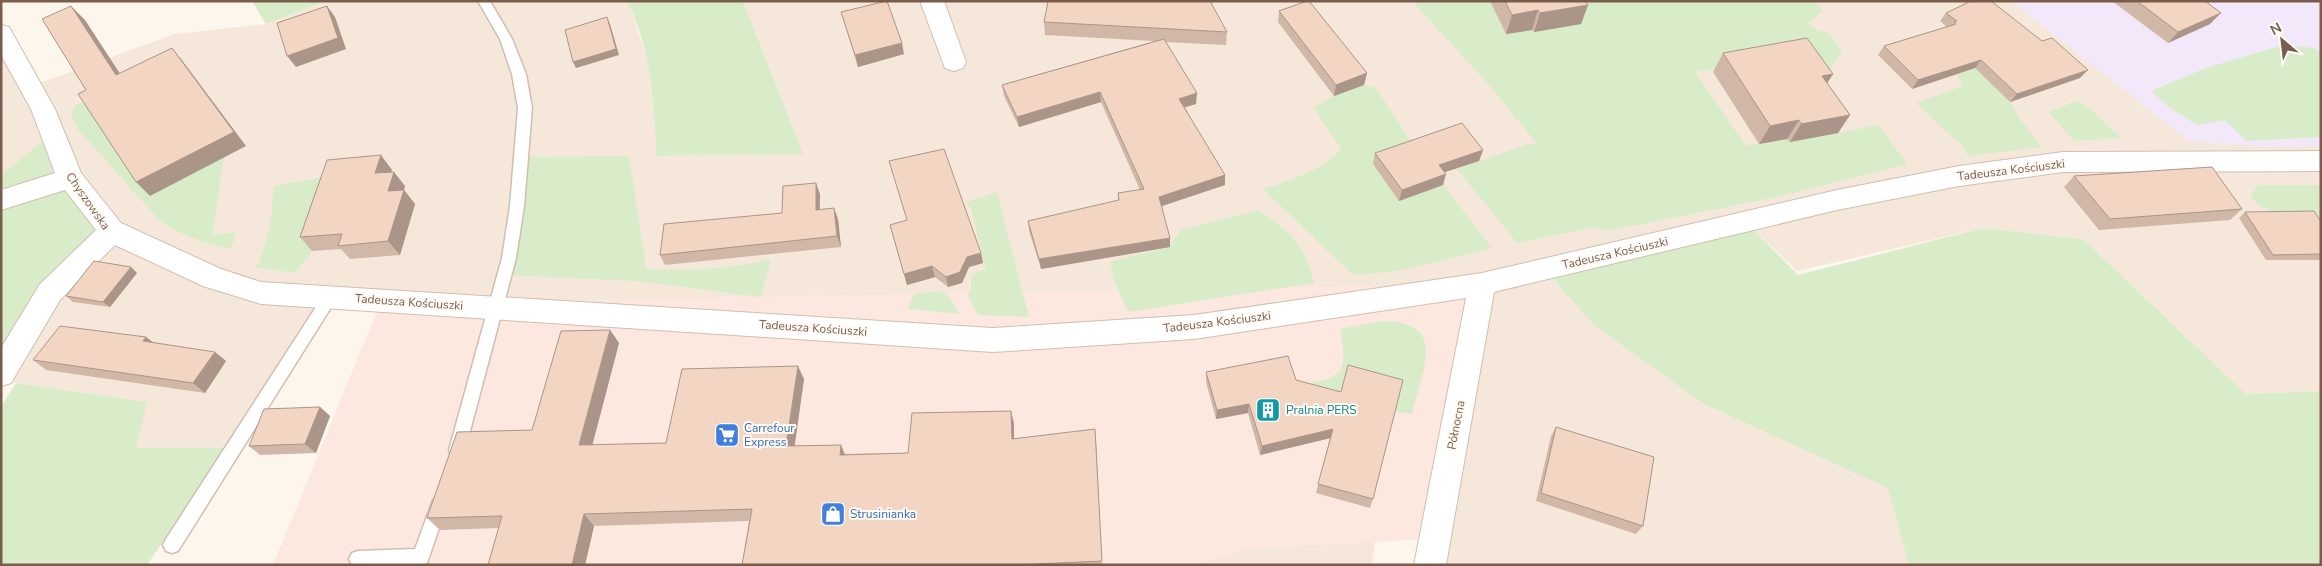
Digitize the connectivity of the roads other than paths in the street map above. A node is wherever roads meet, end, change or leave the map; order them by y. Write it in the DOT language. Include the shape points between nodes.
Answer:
graph roads {
  1 [pos="484,1"];
  2 [pos="932,1"];
  3 [pos="1,33"];
  4 [pos="954,62"];
  5 [pos="2321,161"];
  6 [pos="70,178"];
  7 [pos="1,200"];
  8 [pos="112,232"];
  9 [pos="1482,284"];
  10 [pos="330,297"];
  11 [pos="494,308"];
  12 [pos="1,374"];
  13 [pos="452,466"];
  14 [pos="443,494"];
  15 [pos="172,545"];
  16 [pos="358,559"];
  17 [pos="1430,565"];
  1 -- 11 [label="lane" via="513,56 525,108 510,258"];
  2 -- 4 [label="street"];
  3 -- 6 [label="street, Chyszowska" via="43,109"];
  5 -- 9 [label="street, Tadeusza Kościuszki" via="2063,162 1959,176 1837,200"];
  6 -- 7 [label="street"];
  6 -- 8 [label="street, Chyszowska"];
  8 -- 10 [label="street, Tadeusza Kościuszki" via="213,278 261,293"];
  8 -- 12 [label="street, Chyszowska" via="50,292"];
  9 -- 11 [label="street, Tadeusza Kościuszki" via="1194,327 993,340"];
  9 -- 17 [label="street, Północna"];
  10 -- 11 [label="street, Tadeusza Kościuszki"];
  10 -- 15 [label="lane"];
  11 -- 13 [label="lane"];
  14 -- 16 [label="lane" via="422,557"];
}
